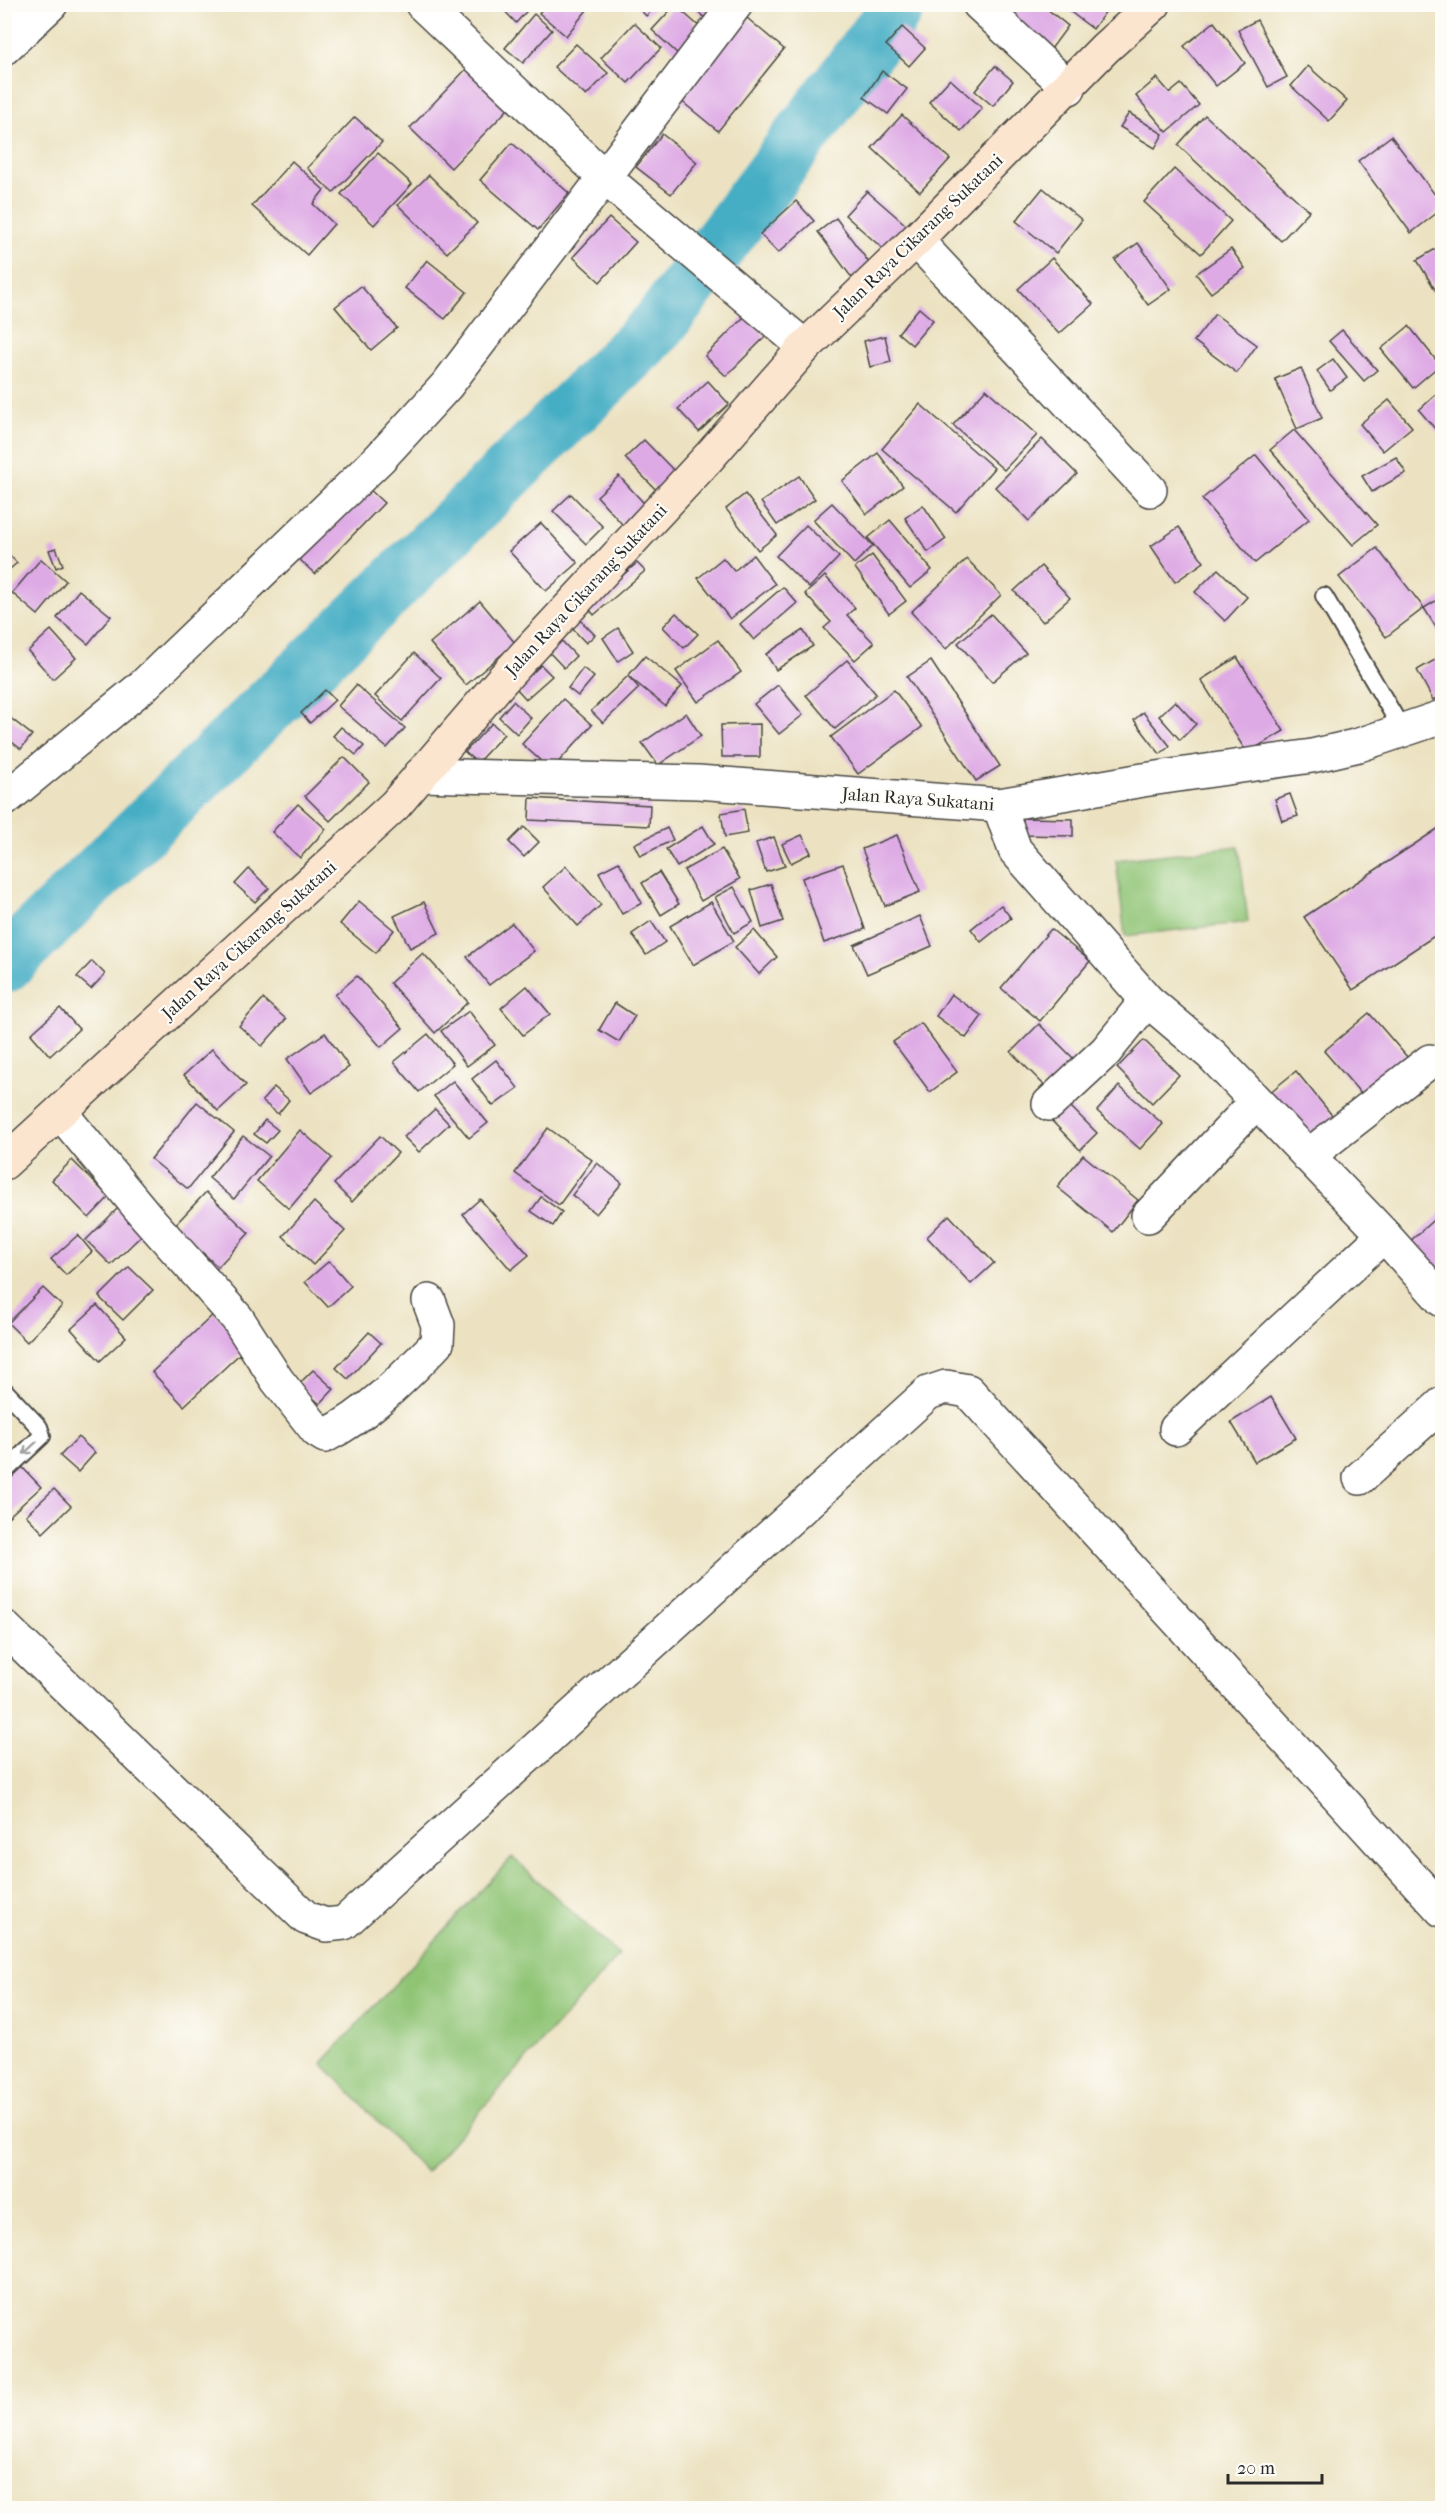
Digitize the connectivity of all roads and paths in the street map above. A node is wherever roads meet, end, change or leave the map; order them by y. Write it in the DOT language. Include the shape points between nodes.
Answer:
graph roads {
  1 [pos="51,4"];
  2 [pos="422,4"];
  3 [pos="736,4"];
  4 [pos="979,4"];
  5 [pos="1154,4"];
  6 [pos="11,29"];
  7 [pos="1069,88"];
  8 [pos="604,177"];
  9 [pos="916,240"];
  10 [pos="805,347"];
  11 [pos="1150,490"];
  12 [pos="1324,596"];
  13 [pos="1443,717"];
  14 [pos="1403,731"];
  15 [pos="420,775"];
  16 [pos="4,801"];
  17 [pos="999,806"];
  18 [pos="1147,1000"];
  19 [pos="1430,1061"];
  20 [pos="1256,1102"];
  21 [pos="1049,1104"];
  22 [pos="60,1112"];
  23 [pos="1308,1156"];
  24 [pos="4,1163"];
  25 [pos="1148,1216"];
  26 [pos="1384,1235"];
  27 [pos="1443,1300"];
  28 [pos="429,1301"];
  29 [pos="4,1390"];
  30 [pos="1443,1404"];
  31 [pos="1176,1429"];
  32 [pos="4,1472"];
  33 [pos="1360,1478"];
  34 [pos="4,1627"];
  35 [pos="1443,1910"];
  1 -- 6 [label="street"];
  2 -- 8 [label="street"];
  3 -- 8 [label="street"];
  4 -- 7 [label="street"];
  5 -- 7 [label="main road, Jalan Raya Cikarang Sukatani" via="1105,48"];
  7 -- 9 [label="main road, Jalan Raya Cikarang Sukatani"];
  8 -- 10 [label="street"];
  8 -- 16 [label="street" via="447,385 380,458 143,686"];
  9 -- 10 [label="main road, Jalan Raya Cikarang Sukatani"];
  9 -- 11 [label="street"];
  10 -- 15 [label="main road, Jalan Raya Cikarang Sukatani"];
  12 -- 14 [label="lane"];
  13 -- 14 [label="street, Jalan Raya Sukatani"];
  14 -- 17 [label="street, Jalan Raya Sukatani" via="1312,756"];
  15 -- 17 [label="street, Jalan Raya Sukatani" via="698,782"];
  15 -- 22 [label="main road, Jalan Raya Cikarang Sukatani" via="380,819"];
  17 -- 18 [label="street" via="1015,850"];
  18 -- 20 [label="street" via="1212,1054"];
  18 -- 21 [label="street" via="1106,1052"];
  19 -- 23 [label="street"];
  20 -- 23 [label="street"];
  20 -- 25 [label="street"];
  22 -- 24 [label="main road, Jalan Raya Cikarang Sukatani"];
  22 -- 28 [label="street" via="237,1317 277,1380 325,1436 384,1393 437,1344 438,1325"];
  23 -- 26 [label="street"];
  26 -- 27 [label="street"];
  26 -- 31 [label="street"];
  29 -- 32 [label="lane, one-way" via="39,1427 42,1436"];
  30 -- 33 [label="street"];
  34 -- 35 [label="street" via="306,1918 326,1925 344,1923 928,1393 946,1387 968,1391"];
}
